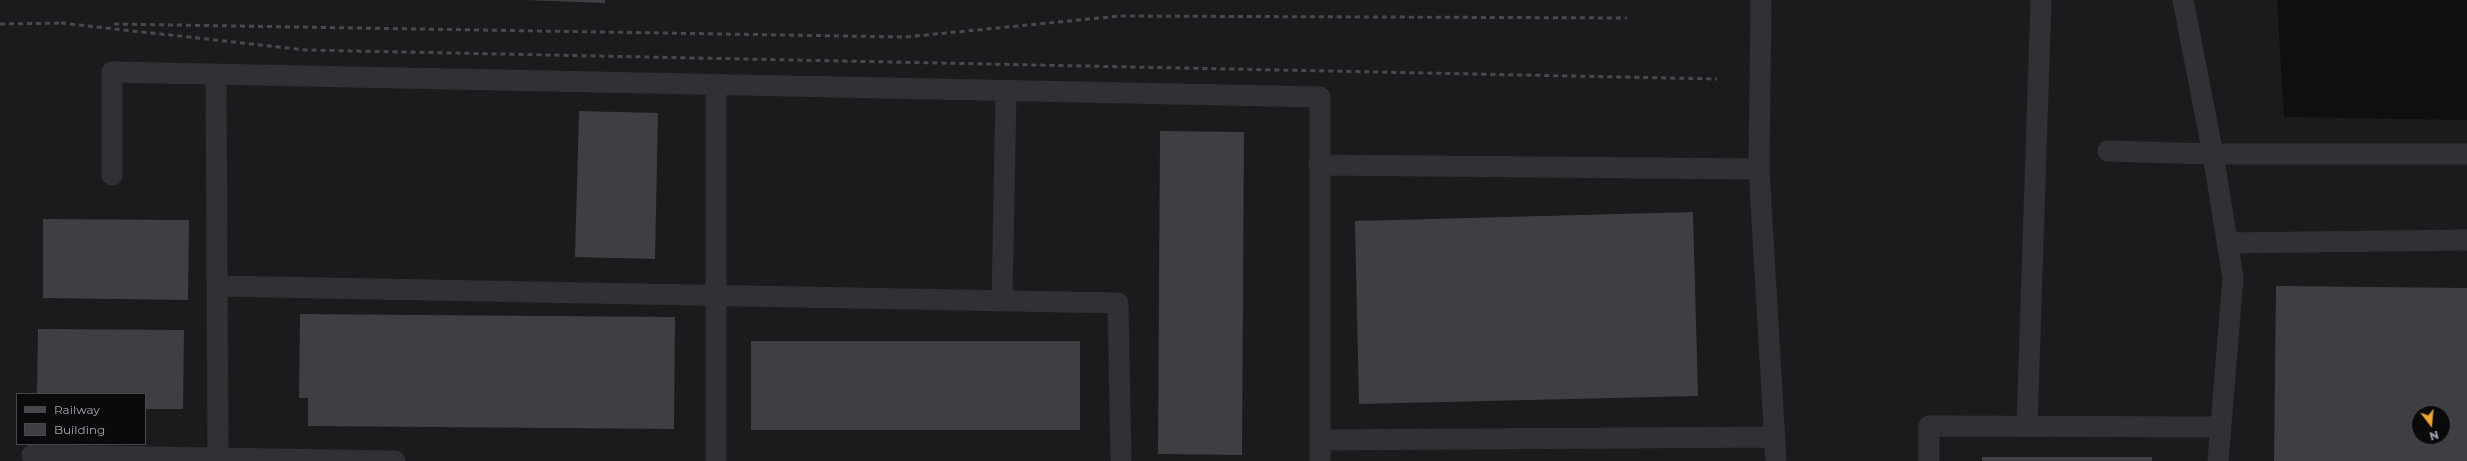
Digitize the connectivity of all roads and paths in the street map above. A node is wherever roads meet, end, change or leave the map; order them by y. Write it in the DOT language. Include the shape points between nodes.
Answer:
graph roads {
  1 [pos="1761,0"];
  2 [pos="2041,0"];
  3 [pos="2183,0"];
  4 [pos="216,75"];
  5 [pos="716,85"];
  6 [pos="1006,91"];
  7 [pos="2108,151"];
  8 [pos="2213,154"];
  9 [pos="2467,154"];
  10 [pos="1319,165"];
  11 [pos="1759,169"];
  12 [pos="112,175"];
  13 [pos="2467,240"];
  14 [pos="2227,243"];
  15 [pos="217,286"];
  16 [pos="716,294"];
  17 [pos="1002,301"];
  18 [pos="2027,426"];
  19 [pos="2220,427"];
  20 [pos="1775,437"];
  21 [pos="1320,440"];
  22 [pos="32,455"];
  23 [pos="218,458"];
  24 [pos="395,461"];
  25 [pos="716,461"];
  26 [pos="1121,461"];
  27 [pos="1320,461"];
  28 [pos="1776,461"];
  29 [pos="1929,461"];
  30 [pos="2218,461"];
  1 -- 11 [label="lane"];
  2 -- 18 [label="lane"];
  3 -- 8 [label="lane"];
  4 -- 5 [label="lane"];
  4 -- 12 [label="lane" via="112,72"];
  4 -- 15 [label="lane"];
  5 -- 6 [label="lane"];
  5 -- 16 [label="lane"];
  6 -- 10 [label="lane" via="1320,97"];
  6 -- 17 [label="lane"];
  7 -- 8 [label="lane"];
  8 -- 9 [label="lane"];
  8 -- 14 [label="lane"];
  10 -- 11 [label="lane"];
  10 -- 21 [label="lane"];
  11 -- 20 [label="lane"];
  13 -- 14 [label="lane"];
  14 -- 19 [label="lane" via="2233,278"];
  15 -- 16 [label="lane"];
  15 -- 23 [label="lane"];
  16 -- 17 [label="lane"];
  16 -- 25 [label="lane"];
  17 -- 26 [label="lane" via="1118,303"];
  18 -- 19 [label="lane"];
  18 -- 29 [label="lane" via="1929,426"];
  19 -- 30 [label="lane"];
  20 -- 21 [label="lane"];
  20 -- 28 [label="lane"];
  21 -- 27 [label="lane"];
  22 -- 23 [label="lane"];
  23 -- 24 [label="lane"];
}
